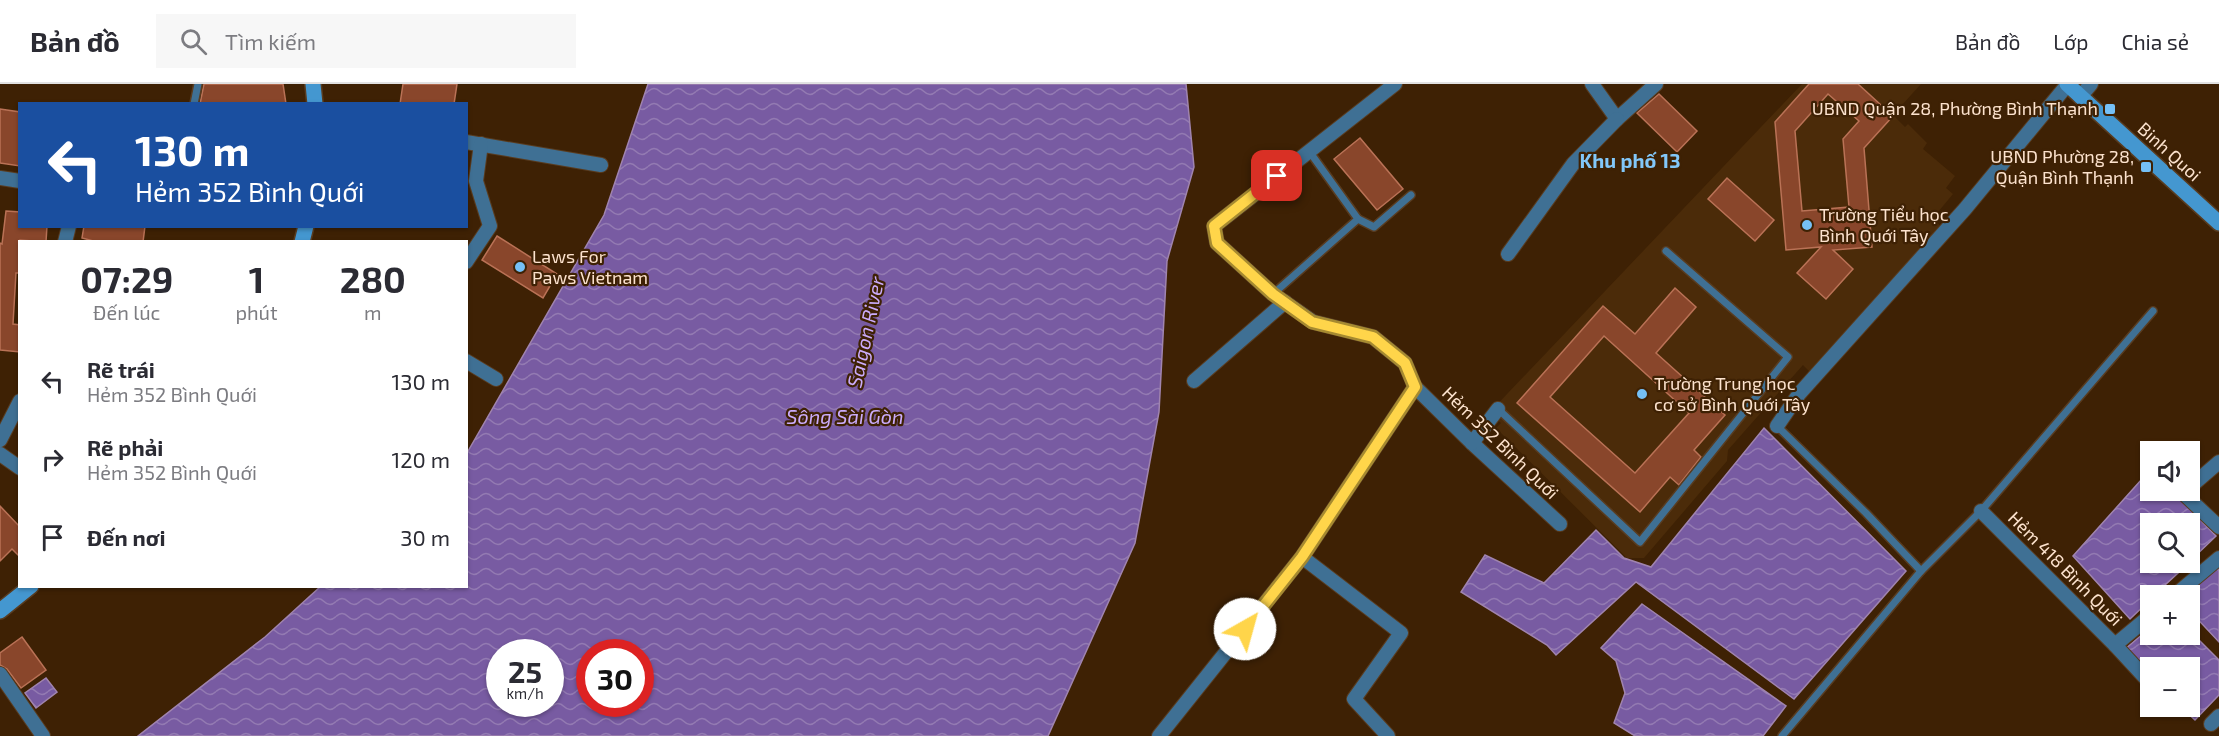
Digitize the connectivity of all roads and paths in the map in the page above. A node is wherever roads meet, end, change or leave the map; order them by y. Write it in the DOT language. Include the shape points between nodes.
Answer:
graph roads {
  1 [pos="198,84"];
  2 [pos="313,84"];
  3 [pos="1395,84"];
  4 [pos="1592,84"];
  5 [pos="1656,84"];
  6 [pos="2067,84"];
  7 [pos="2091,84"];
  8 [pos="2080,97"];
  9 [pos="194,102"];
  10 [pos="315,102"];
  11 [pos="1617,119"];
  12 [pos="468,142"];
  13 [pos="481,144"];
  14 [pos="1309,151"];
  15 [pos="601,165"];
  16 [pos="0,178"];
  17 [pos="18,181"];
  18 [pos="1411,195"];
  19 [pos="1358,219"];
  20 [pos="2219,223"];
  21 [pos="1666,251"];
  22 [pos="1508,254"];
  23 [pos="468,259"];
  24 [pos="1273,294"];
  25 [pos="1285,302"];
  26 [pos="2153,311"];
  27 [pos="468,362"];
  28 [pos="496,380"];
  29 [pos="1194,381"];
  30 [pos="1415,387"];
  31 [pos="18,405"];
  32 [pos="1498,409"];
  33 [pos="1777,426"];
  34 [pos="0,440"];
  35 [pos="1472,443"];
  36 [pos="0,454"];
  37 [pos="2219,462"];
  38 [pos="18,467"];
  39 [pos="2200,478"];
  40 [pos="2191,501"];
  41 [pos="1981,510"];
  42 [pos="1560,524"];
  43 [pos="2219,527"];
  44 [pos="1302,557"];
  45 [pos="2219,558"];
  46 [pos="1921,571"];
  47 [pos="2187,585"];
  48 [pos="29,588"];
  49 [pos="0,611"];
  50 [pos="2140,624"];
  51 [pos="2115,645"];
  52 [pos="2140,672"];
  53 [pos="0,674"];
  54 [pos="43,736"];
  55 [pos="1160,736"];
  56 [pos="1388,736"];
  57 [pos="1782,736"];
  1 -- 9 [label="lane"];
  2 -- 10 [label="main road"];
  3 -- 14 [label="street, Hẻm 352 Bình Quới"];
  4 -- 11 [label="street"];
  5 -- 11 [label="street"];
  6 -- 8 [label="main road, Binh Quoi"];
  6 -- 33 [label="street" via="1965,209 1799,394"];
  7 -- 8 [label="street"];
  8 -- 20 [label="main road, Binh Quoi"];
  11 -- 22 [label="street" via="1573,164"];
  12 -- 13 [label="street"];
  13 -- 15 [label="street"];
  13 -- 23 [label="street" via="476,181 490,226"];
  14 -- 19 [label="lane"];
  14 -- 24 [label="street, Hẻm 352 Bình Quới" via="1214,226 1217,243"];
  16 -- 17 [label="street"];
  18 -- 19 [label="lane" via="1374,226"];
  19 -- 24 [label="lane"];
  21 -- 32 [label="lane" via="1788,357 1640,542"];
  24 -- 25 [label="street, Hẻm 352 Bình Quới"];
  25 -- 29 [label="street"];
  25 -- 30 [label="street, Hẻm 352 Bình Quới" via="1312,322 1373,337 1405,363"];
  26 -- 41 [label="lane"];
  27 -- 28 [label="street"];
  30 -- 35 [label="street, Hẻm 352 Bình Quới"];
  30 -- 44 [label="street, Hẻm 352 Bình Quới"];
  31 -- 34 [label="street"];
  32 -- 35 [label="street"];
  33 -- 46 [label="lane"];
  35 -- 42 [label="street, Hẻm 352 Bình Quới"];
  36 -- 38 [label="street"];
  37 -- 39 [label="street"];
  40 -- 43 [label="street"];
  41 -- 46 [label="lane"];
  41 -- 51 [label="street, Hẻm 418 Bình Quới"];
  44 -- 55 [label="street, Hẻm 352 Bình Quới"];
  44 -- 56 [label="street" via="1401,633 1354,699"];
  45 -- 47 [label="street"];
  46 -- 57 [label="lane"];
  48 -- 49 [label="main road"];
  50 -- 51 [label="street, Hẻm 418 Bình Quới"];
  51 -- 52 [label="street"];
  53 -- 54 [label="street"];
}
